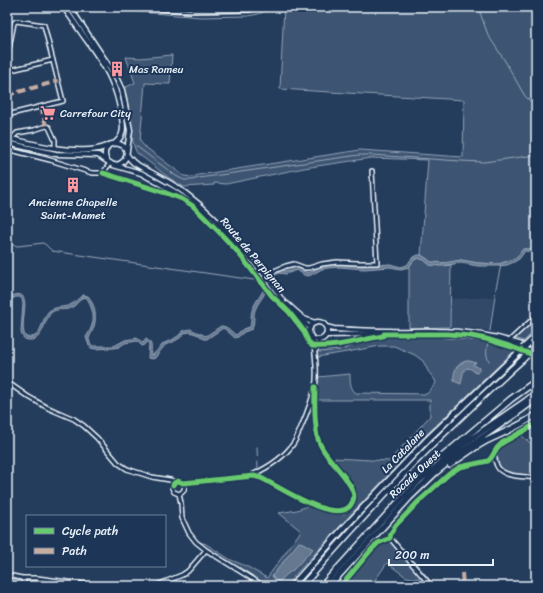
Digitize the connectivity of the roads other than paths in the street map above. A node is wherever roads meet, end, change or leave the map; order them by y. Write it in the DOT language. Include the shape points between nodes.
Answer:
graph roads {
  1 [pos="63,7"];
  2 [pos="72,7"];
  3 [pos="126,7"];
  4 [pos="260,7"];
  5 [pos="7,58"];
  6 [pos="53,60"];
  7 [pos="7,71"];
  8 [pos="7,115"];
  9 [pos="9,139"];
  10 [pos="7,143"];
  11 [pos="115,143"];
  12 [pos="109,145"];
  13 [pos="7,148"];
  14 [pos="58,149"];
  15 [pos="127,153"];
  16 [pos="108,162"];
  17 [pos="116,165"];
  18 [pos="372,171"];
  19 [pos="242,250"];
  20 [pos="265,275"];
  21 [pos="284,302"];
  22 [pos="536,316"];
  23 [pos="315,323"];
  24 [pos="326,327"];
  25 [pos="310,328"];
  26 [pos="326,335"];
  27 [pos="535,337"];
  28 [pos="314,339"];
  29 [pos="319,340"];
  30 [pos="510,341"];
  31 [pos="536,346"];
  32 [pos="536,350"];
  33 [pos="315,351"];
  34 [pos="536,353"];
  35 [pos="536,381"];
  36 [pos="7,382"];
  37 [pos="315,387"];
  38 [pos="536,392"];
  39 [pos="536,399"];
  40 [pos="536,415"];
  41 [pos="536,424"];
  42 [pos="494,453"];
  43 [pos="488,461"];
  44 [pos="496,464"];
  45 [pos="251,476"];
  46 [pos="536,478"];
  47 [pos="164,480"];
  48 [pos="192,481"];
  49 [pos="176,482"];
  50 [pos="183,483"];
  51 [pos="172,485"];
  52 [pos="184,487"];
  53 [pos="183,492"];
  54 [pos="179,494"];
  55 [pos="410,497"];
  56 [pos="181,503"];
  57 [pos="390,538"];
  58 [pos="357,547"];
  59 [pos="206,550"];
  60 [pos="7,575"];
  61 [pos="22,578"];
  62 [pos="26,586"];
  63 [pos="98,586"];
  64 [pos="155,586"];
  65 [pos="264,586"];
  66 [pos="292,586"];
  67 [pos="302,586"];
  68 [pos="322,586"];
  69 [pos="329,586"];
  70 [pos="341,586"];
  71 [pos="431,586"];
  1 -- 11 [label="main road" via="113,82 123,124 121,137"];
  2 -- 15 [label="main road" via="122,90 130,130"];
  3 -- 4 [label="street" via="190,11 248,10"];
  5 -- 6 [label="street" via="16,22 44,25"];
  6 -- 7 [label="street"];
  6 -- 8 [label="street" via="63,101"];
  9 -- 14 [label="main road"];
  9 -- 14 [label="street" via="17,133 46,126 49,127"];
  10 -- 16 [label="main road" via="56,154 98,155"];
  11 -- 12 [label="main road"];
  11 -- 15 [label="main road" via="121,144"];
  12 -- 14 [label="main road" via="89,150"];
  12 -- 16 [label="main road" via="105,154"];
  13 -- 16 [label="street" via="92,173 103,174"];
  15 -- 17 [label="main road" via="122,163"];
  15 -- 19 [label="main road, Route de Perpignan" via="134,163 184,192 223,228"];
  16 -- 17 [label="main road"];
  17 -- 25 [label="main road, Route de Perpignan" via="141,173 200,210 236,247 278,300"];
  18 -- 20 [label="street" via="377,263 332,263 309,268 294,264"];
  19 -- 20 [label="street"];
  19 -- 21 [label="main road, Route de Perpignan"];
  20 -- 21 [label="street"];
  21 -- 23 [label="main road, Route de Perpignan" via="304,319"];
  22 -- 30 [label="street"];
  23 -- 24 [label="main road" via="321,323"];
  23 -- 25 [label="main road"];
  24 -- 26 [label="main road"];
  24 -- 30 [label="main road" via="334,330 389,332 446,331"];
  25 -- 28 [label="main road" via="310,334"];
  26 -- 29 [label="main road"];
  26 -- 34 [label="main road" via="448,334 506,343"];
  27 -- 66 [label="highway, La Catalane, bridge" via="428,439"];
  28 -- 29 [label="main road"];
  28 -- 33 [label="street"];
  29 -- 33 [label="street"];
  30 -- 32 [label="main road"];
  31 -- 67 [label="highway, La Catalane, bridge" via="433,444"];
  33 -- 37 [label="street"];
  35 -- 58 [label="highway" via="425,472 393,504"];
  36 -- 47 [label="street" via="48,408 84,426 118,463 127,469"];
  37 -- 45 [label="street" via="293,445 271,466"];
  37 -- 45 [label="street" via="317,436 324,451 354,492 354,499 349,506 345,510 333,511 309,504 261,478"];
  38 -- 58 [label="highway, Rocade Ouest" via="440,463 403,497"];
  39 -- 55 [label="highway, Rocade Ouest" via="457,455"];
  40 -- 55 [label="highway" via="464,455"];
  41 -- 42 [label="street" via="502,443"];
  42 -- 43 [label="street"];
  42 -- 44 [label="street"];
  43 -- 44 [label="street"];
  43 -- 57 [label="street" via="460,467 449,474 396,525"];
  44 -- 46 [label="street" via="504,473"];
  45 -- 48 [label="street"];
  47 -- 49 [label="street"];
  47 -- 51 [label="street"];
  48 -- 50 [label="street"];
  48 -- 52 [label="street"];
  49 -- 50 [label="street"];
  49 -- 51 [label="street"];
  50 -- 52 [label="street"];
  51 -- 54 [label="street" via="174,492"];
  52 -- 53 [label="street"];
  53 -- 54 [label="street"];
  53 -- 56 [label="street"];
  54 -- 56 [label="street"];
  55 -- 69 [label="highway, Rocade Ouest"];
  56 -- 59 [label="street" via="182,518 189,533"];
  57 -- 70 [label="street" via="378,543"];
  57 -- 71 [label="street"];
  58 -- 68 [label="highway, Rocade Ouest"];
  59 -- 64 [label="street" via="188,571"];
  59 -- 65 [label="street"];
  60 -- 61 [label="street"];
  61 -- 62 [label="street"];
  61 -- 63 [label="street"];
}
